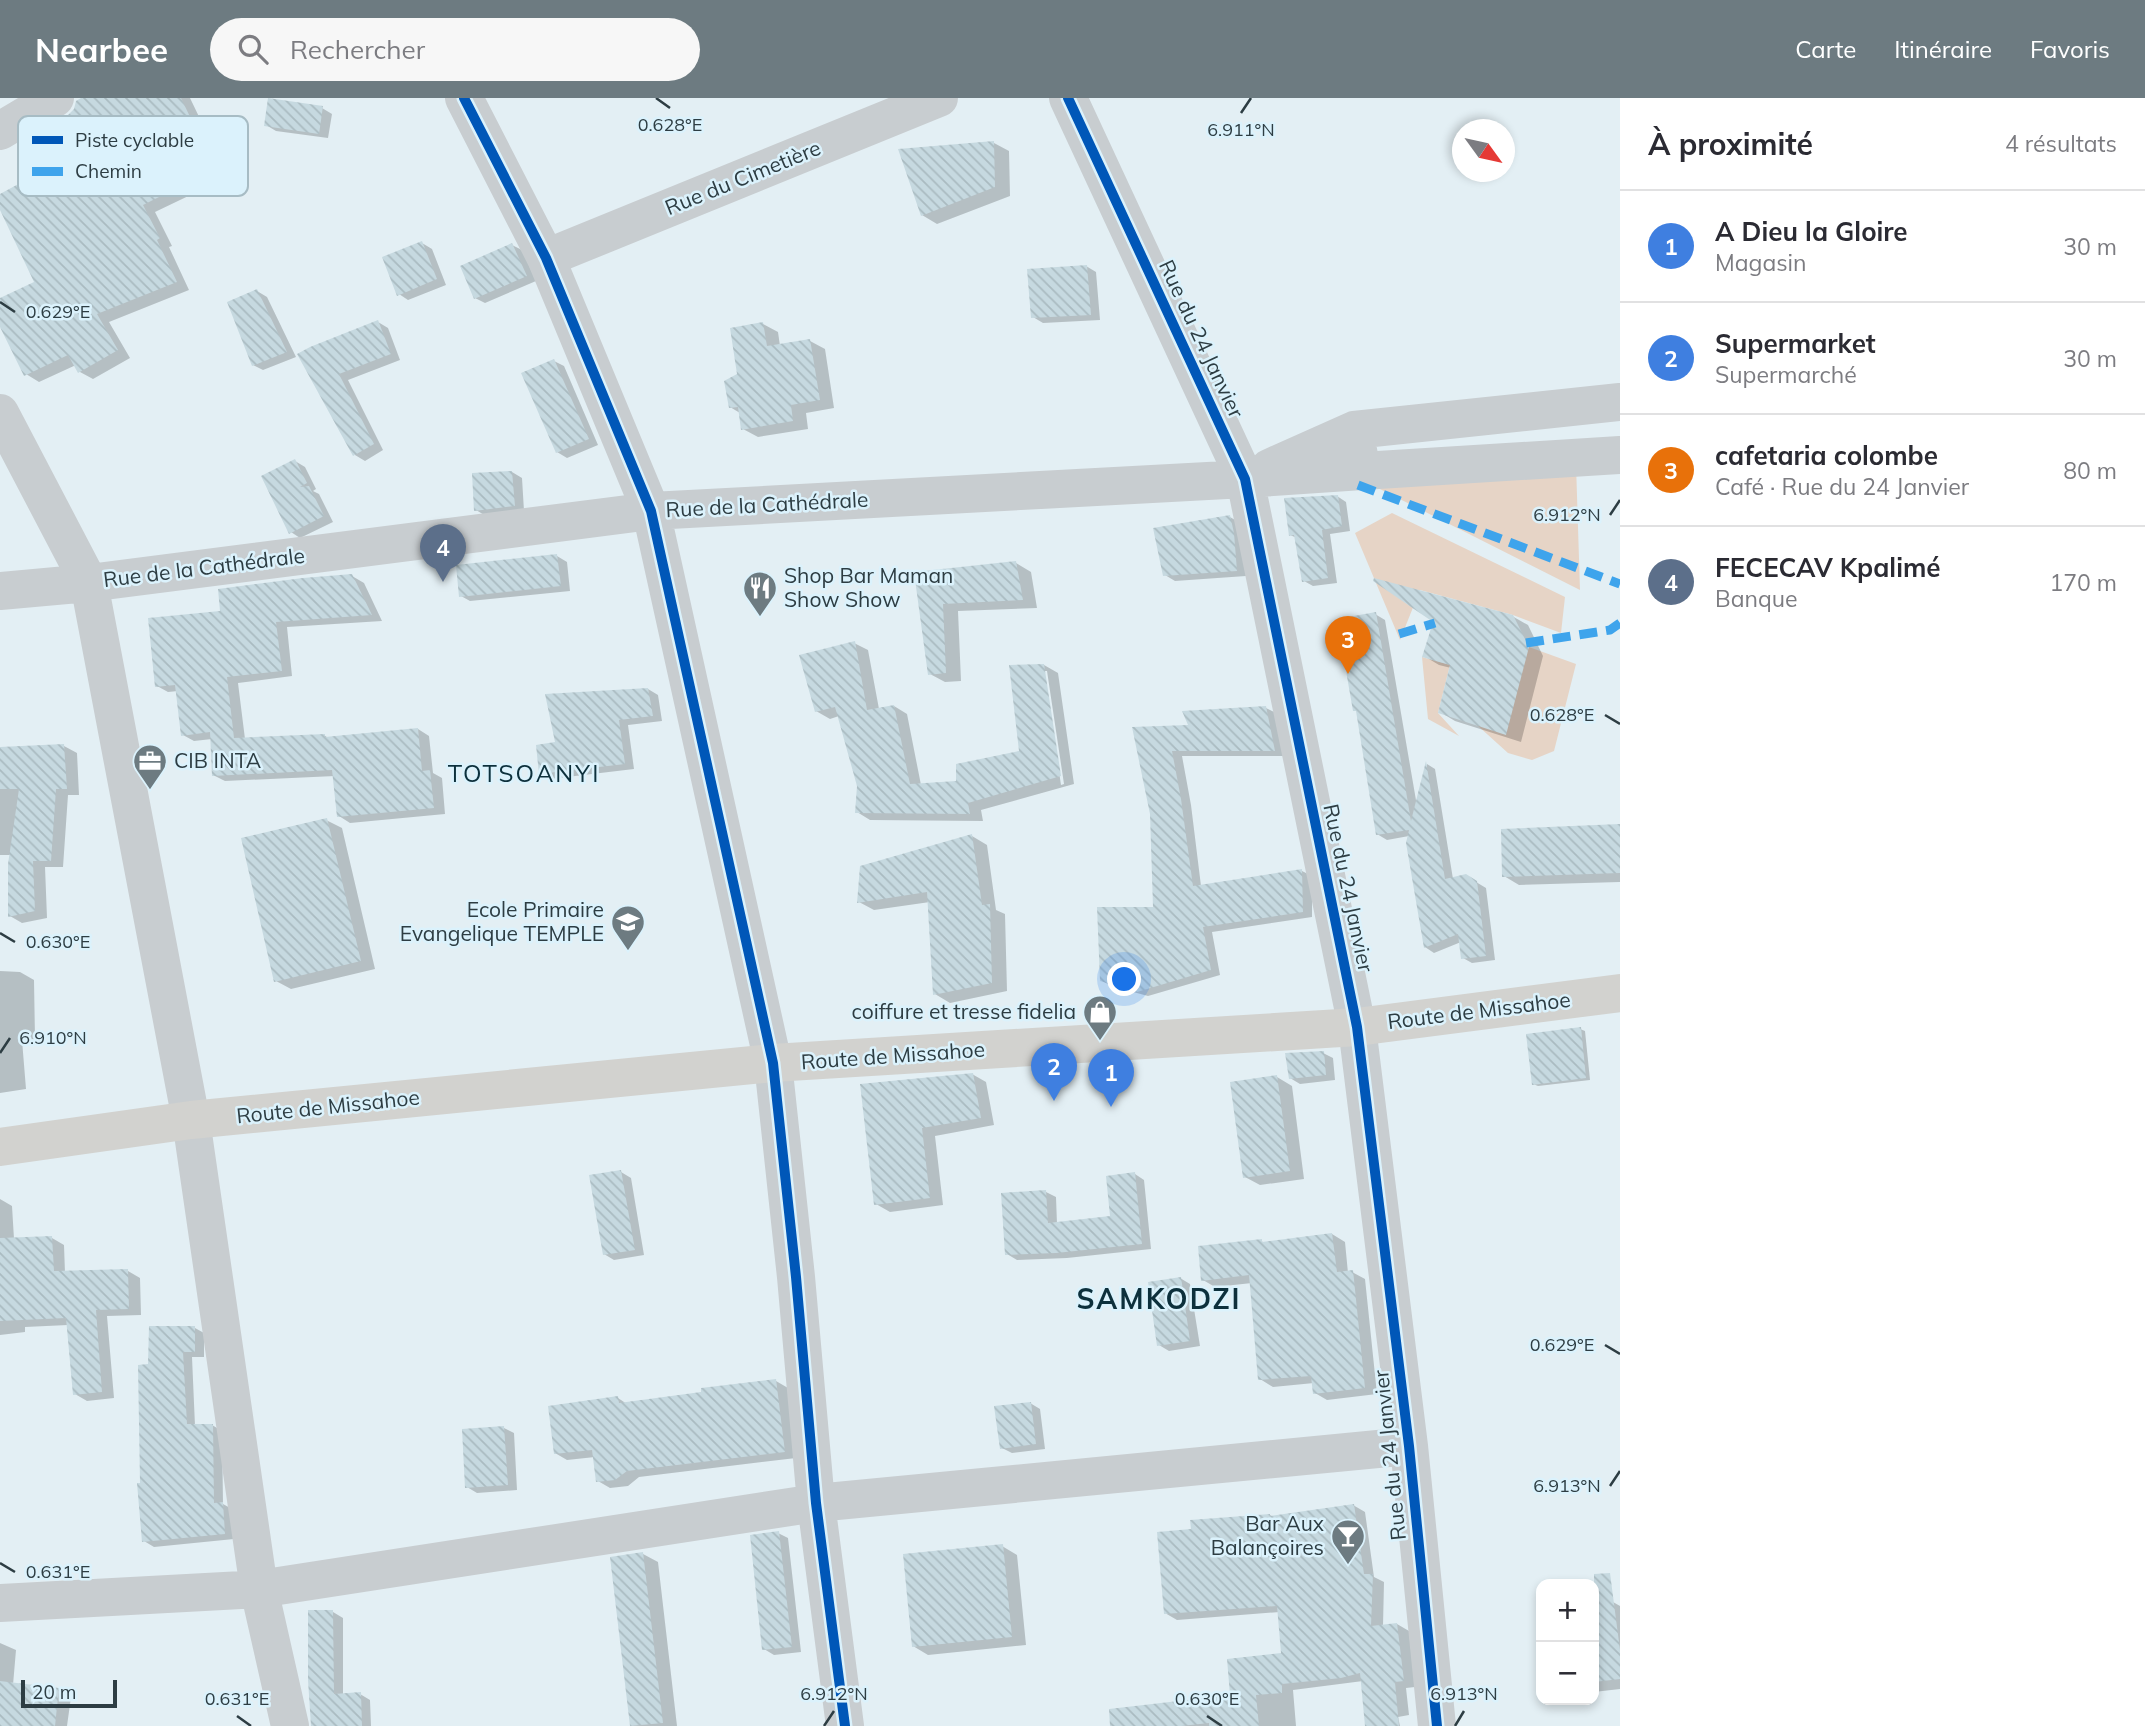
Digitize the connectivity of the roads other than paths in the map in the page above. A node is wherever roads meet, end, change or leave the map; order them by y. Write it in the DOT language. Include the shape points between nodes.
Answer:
graph roads {
  1 [pos="55,98"];
  2 [pos="464,98"];
  3 [pos="939,98"];
  4 [pos="1068,98"];
  5 [pos="25,116"];
  6 [pos="18,120"];
  7 [pos="0,131"];
  8 [pos="546,258"];
  9 [pos="1620,402"];
  10 [pos="0,413"];
  11 [pos="1354,430"];
  12 [pos="1620,455"];
  13 [pos="1362,471"];
  14 [pos="1245,479"];
  15 [pos="651,511"];
  16 [pos="89,583"];
  17 [pos="0,592"];
  18 [pos="1620,993"];
  19 [pos="1357,1027"];
  20 [pos="773,1063"];
  21 [pos="191,1120"];
  22 [pos="0,1147"];
  23 [pos="1409,1446"];
  24 [pos="816,1503"];
  25 [pos="259,1589"];
  26 [pos="0,1603"];
  27 [pos="290,1726"];
  28 [pos="845,1726"];
  29 [pos="1437,1726"];
  1 -- 5 [label="street"];
  2 -- 8 [label="street"];
  3 -- 8 [label="street, Rue du Cimetière"];
  4 -- 14 [label="street, Rue du 24 Janvier"];
  6 -- 7 [label="street"];
  8 -- 15 [label="street"];
  9 -- 11 [label="street"];
  10 -- 16 [label="street"];
  11 -- 13 [label="street"];
  11 -- 14 [label="street"];
  12 -- 13 [label="street, Rue de la Cathédrale"];
  13 -- 14 [label="street, Rue de la Cathédrale"];
  14 -- 15 [label="street, Rue de la Cathédrale"];
  14 -- 19 [label="street, Rue du 24 Janvier"];
  15 -- 16 [label="street, Rue de la Cathédrale"];
  15 -- 20 [label="street"];
  16 -- 17 [label="street, Rue de la Cathédrale"];
  16 -- 21 [label="street"];
  18 -- 19 [label="main road, Route de Missahoe"];
  19 -- 20 [label="main road, Route de Missahoe"];
  19 -- 23 [label="street, Rue du 24 Janvier"];
  20 -- 21 [label="main road, Route de Missahoe"];
  20 -- 24 [label="street"];
  21 -- 22 [label="main road, Route de Missahoe"];
  21 -- 25 [label="street"];
  23 -- 24 [label="street"];
  23 -- 29 [label="street, Rue du 24 Janvier"];
  24 -- 25 [label="street"];
  24 -- 28 [label="street"];
  25 -- 26 [label="street"];
  25 -- 27 [label="street"];
}
